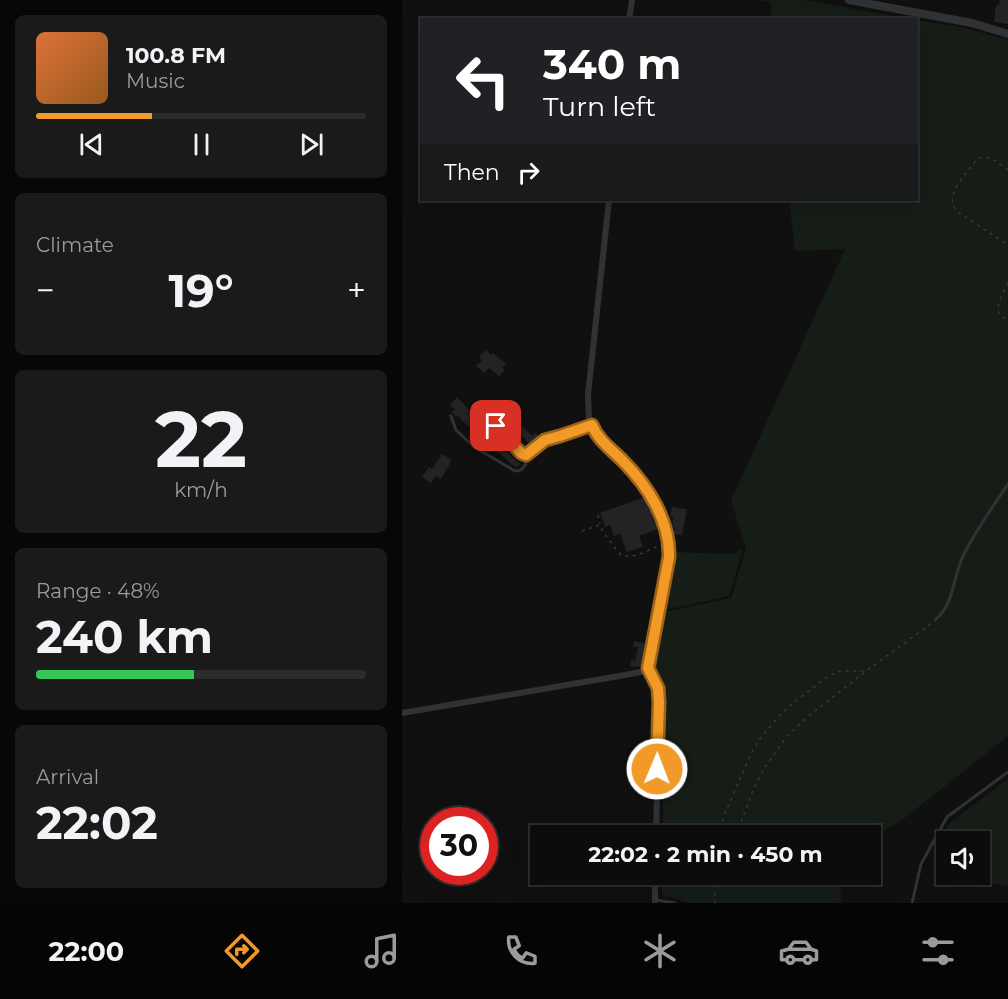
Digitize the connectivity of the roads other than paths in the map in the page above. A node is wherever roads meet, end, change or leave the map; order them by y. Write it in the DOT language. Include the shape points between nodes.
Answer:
graph roads {
  1 [pos="632,0"];
  2 [pos="849,0"];
  3 [pos="864,1"];
  4 [pos="629,18"];
  5 [pos="1008,34"];
  6 [pos="609,201"];
  7 [pos="451,416"];
  8 [pos="592,425"];
  9 [pos="496,426"];
  10 [pos="526,455"];
  11 [pos="1008,484"];
  12 [pos="935,620"];
  13 [pos="648,668"];
  14 [pos="402,713"];
  15 [pos="1008,772"];
  16 [pos="656,825"];
  17 [pos="655,885"];
  18 [pos="655,902"];
  19 [pos="675,903"];
  20 [pos="912,903"];
  1 -- 4 [label="street"];
  2 -- 3 [label="street"];
  3 -- 5 [label="street"];
  6 -- 8 [label="street" via="589,385"];
  7 -- 10 [label="lane" via="456,430 474,447 515,471 526,464"];
  8 -- 10 [label="lane" via="545,440"];
  8 -- 13 [label="street" via="643,483 662,521 668,544 669,557"];
  9 -- 10 [label="lane"];
  11 -- 12 [label="lane" via="964,553 947,608"];
  13 -- 14 [label="street"];
  13 -- 16 [label="street" via="658,688 659,702"];
  15 -- 20 [label="lane" via="947,818 921,864"];
  17 -- 18 [label="street"];
  18 -- 19 [label="lane"];
}
